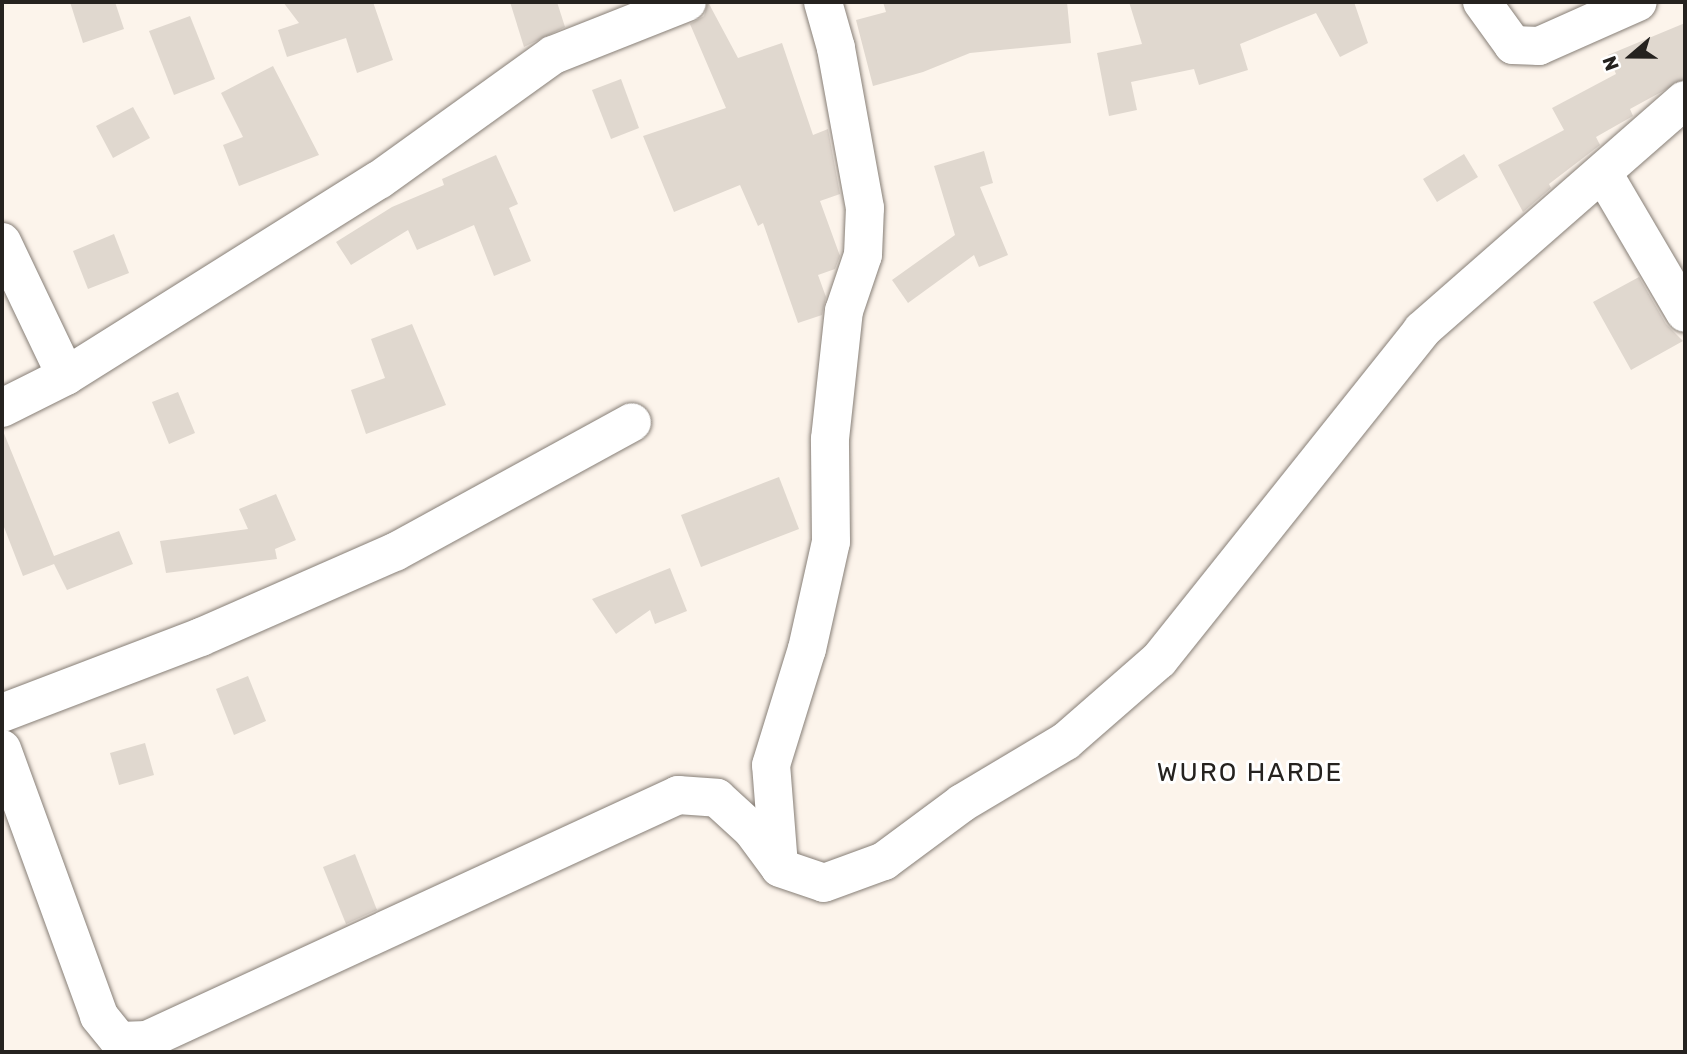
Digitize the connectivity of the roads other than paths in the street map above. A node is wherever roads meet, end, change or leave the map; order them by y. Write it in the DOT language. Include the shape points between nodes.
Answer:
graph roads {
  1 [pos="687,2"];
  2 [pos="823,2"];
  3 [pos="1482,2"];
  4 [pos="1638,2"];
  5 [pos="1685,100"];
  6 [pos="1603,173"];
  7 [pos="2,242"];
  8 [pos="1685,313"];
  9 [pos="66,376"];
  10 [pos="2,408"];
  11 [pos="632,422"];
  12 [pos="2,713"];
  13 [pos="2,750"];
  14 [pos="780,868"];
  1 -- 9 [label="street" via="553,55 379,180"];
  2 -- 14 [label="street" via="865,208 863,255 844,311 833,414 831,542 807,649 771,765"];
  3 -- 4 [label="street" via="1513,44 1539,46"];
  5 -- 6 [label="street"];
  6 -- 8 [label="street"];
  6 -- 14 [label="street" via="1422,330 1159,660 1066,741 962,803 884,861 824,883"];
  7 -- 9 [label="street"];
  9 -- 10 [label="street"];
  11 -- 12 [label="street" via="395,552 201,638"];
  13 -- 14 [label="street" via="99,1016 119,1041 147,1040 678,795 717,798 752,830"];
}
